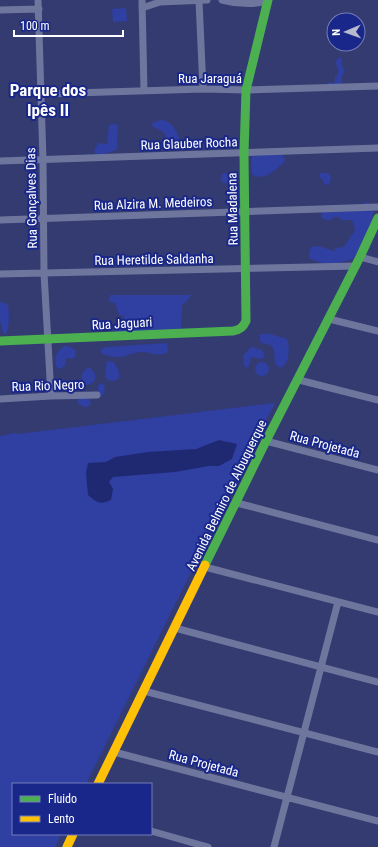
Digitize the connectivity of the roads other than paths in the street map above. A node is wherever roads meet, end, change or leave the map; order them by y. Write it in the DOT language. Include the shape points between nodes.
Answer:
graph roads {
  1 [pos="38,0"];
  2 [pos="203,0"];
  3 [pos="222,0"];
  4 [pos="268,0"];
  5 [pos="142,4"];
  6 [pos="39,9"];
  7 [pos="0,10"];
  8 [pos="378,86"];
  9 [pos="202,89"];
  10 [pos="246,90"];
  11 [pos="144,91"];
  12 [pos="41,94"];
  13 [pos="378,148"];
  14 [pos="244,154"];
  15 [pos="43,160"];
  16 [pos="0,161"];
  17 [pos="378,207"];
  18 [pos="245,213"];
  19 [pos="378,218"];
  20 [pos="43,219"];
  21 [pos="0,220"];
  22 [pos="358,261"];
  23 [pos="378,262"];
  24 [pos="246,268"];
  25 [pos="44,273"];
  26 [pos="0,274"];
  27 [pos="330,319"];
  28 [pos="244,327"];
  29 [pos="378,331"];
  30 [pos="48,339"];
  31 [pos="0,341"];
  32 [pos="298,380"];
  33 [pos="97,395"];
  34 [pos="51,396"];
  35 [pos="0,399"];
  36 [pos="378,400"];
  37 [pos="266,441"];
  38 [pos="378,470"];
  39 [pos="237,502"];
  40 [pos="378,540"];
  41 [pos="205,567"];
  42 [pos="338,602"];
  43 [pos="378,612"];
  44 [pos="175,628"];
  45 [pos="321,667"];
  46 [pos="378,682"];
  47 [pos="144,691"];
  48 [pos="304,733"];
  49 [pos="114,752"];
  50 [pos="378,752"];
  51 [pos="98,783"];
  52 [pos="287,797"];
  53 [pos="378,821"];
  54 [pos="152,832"];
  55 [pos="73,835"];
  56 [pos="67,847"];
  57 [pos="208,847"];
  58 [pos="274,847"];
  1 -- 6 [label="street, Rua Gonçalves Dias"];
  2 -- 5 [label="street"];
  2 -- 9 [label="street"];
  3 -- 4 [label="street" via="244,3"];
  4 -- 10 [label="main road, Rua Madalena"];
  5 -- 11 [label="street"];
  6 -- 7 [label="street"];
  6 -- 12 [label="street, Rua Gonçalves Dias"];
  8 -- 10 [label="street, Rua Jaraguá"];
  9 -- 10 [label="street, Rua Jaraguá"];
  9 -- 11 [label="street, Rua Jaraguá"];
  10 -- 14 [label="main road, Rua Madalena"];
  11 -- 12 [label="street, Rua Jaraguá"];
  12 -- 15 [label="street, Rua Gonçalves Dias"];
  13 -- 14 [label="street, Rua Glauber Rocha"];
  14 -- 15 [label="street, Rua Glauber Rocha"];
  14 -- 18 [label="main road, Rua Madalena"];
  15 -- 16 [label="street, Rua Glauber Rocha"];
  15 -- 20 [label="street, Rua Gonçalves Dias"];
  17 -- 18 [label="street, Rua Alzira M. Medeiros"];
  18 -- 20 [label="street, Rua Alzira M. Medeiros"];
  18 -- 24 [label="main road, Rua Madalena"];
  19 -- 22 [label="main road, Avenida Belmiro de Albuquerque"];
  20 -- 21 [label="street, Rua Alzira M. Medeiros"];
  20 -- 25 [label="street, Rua Gonçalves Dias"];
  22 -- 23 [label="street"];
  22 -- 24 [label="street, Rua Heretilde Saldanha"];
  22 -- 27 [label="main road, Avenida Belmiro de Albuquerque"];
  24 -- 25 [label="street, Rua Heretilde Saldanha"];
  24 -- 28 [label="main road, Rua Madalena"];
  25 -- 26 [label="street, Rua Heretilde Saldanha"];
  25 -- 30 [label="street, Rua Gonçalves Dias"];
  27 -- 29 [label="street"];
  27 -- 32 [label="main road, Avenida Belmiro de Albuquerque"];
  28 -- 30 [label="main road, Rua Jaguari" via="233,331"];
  30 -- 31 [label="main road, Rua Jaguari"];
  30 -- 34 [label="street, Rua Gonçalves Dias"];
  32 -- 36 [label="street"];
  32 -- 37 [label="main road, Avenida Belmiro de Albuquerque"];
  33 -- 34 [label="street, Rua Rio Negro"];
  34 -- 35 [label="street, Rua Rio Negro"];
  37 -- 38 [label="street, Rua Projetada"];
  37 -- 39 [label="main road, Avenida Belmiro de Albuquerque"];
  39 -- 40 [label="street"];
  39 -- 41 [label="main road, Avenida Belmiro de Albuquerque"];
  41 -- 42 [label="street"];
  41 -- 44 [label="main road, Avenida Belmiro de Albuquerque"];
  42 -- 43 [label="street"];
  42 -- 45 [label="street"];
  44 -- 45 [label="street"];
  44 -- 47 [label="main road, Avenida Belmiro de Albuquerque"];
  45 -- 46 [label="street"];
  45 -- 48 [label="street"];
  47 -- 48 [label="street"];
  47 -- 49 [label="main road, Avenida Belmiro de Albuquerque"];
  48 -- 50 [label="street"];
  48 -- 52 [label="street"];
  49 -- 51 [label="main road, Avenida Belmiro de Albuquerque"];
  49 -- 52 [label="street, Rua Projetada"];
  52 -- 53 [label="street, Rua Projetada"];
  52 -- 58 [label="street"];
  54 -- 57 [label="street"];
  55 -- 56 [label="main road"];
}
